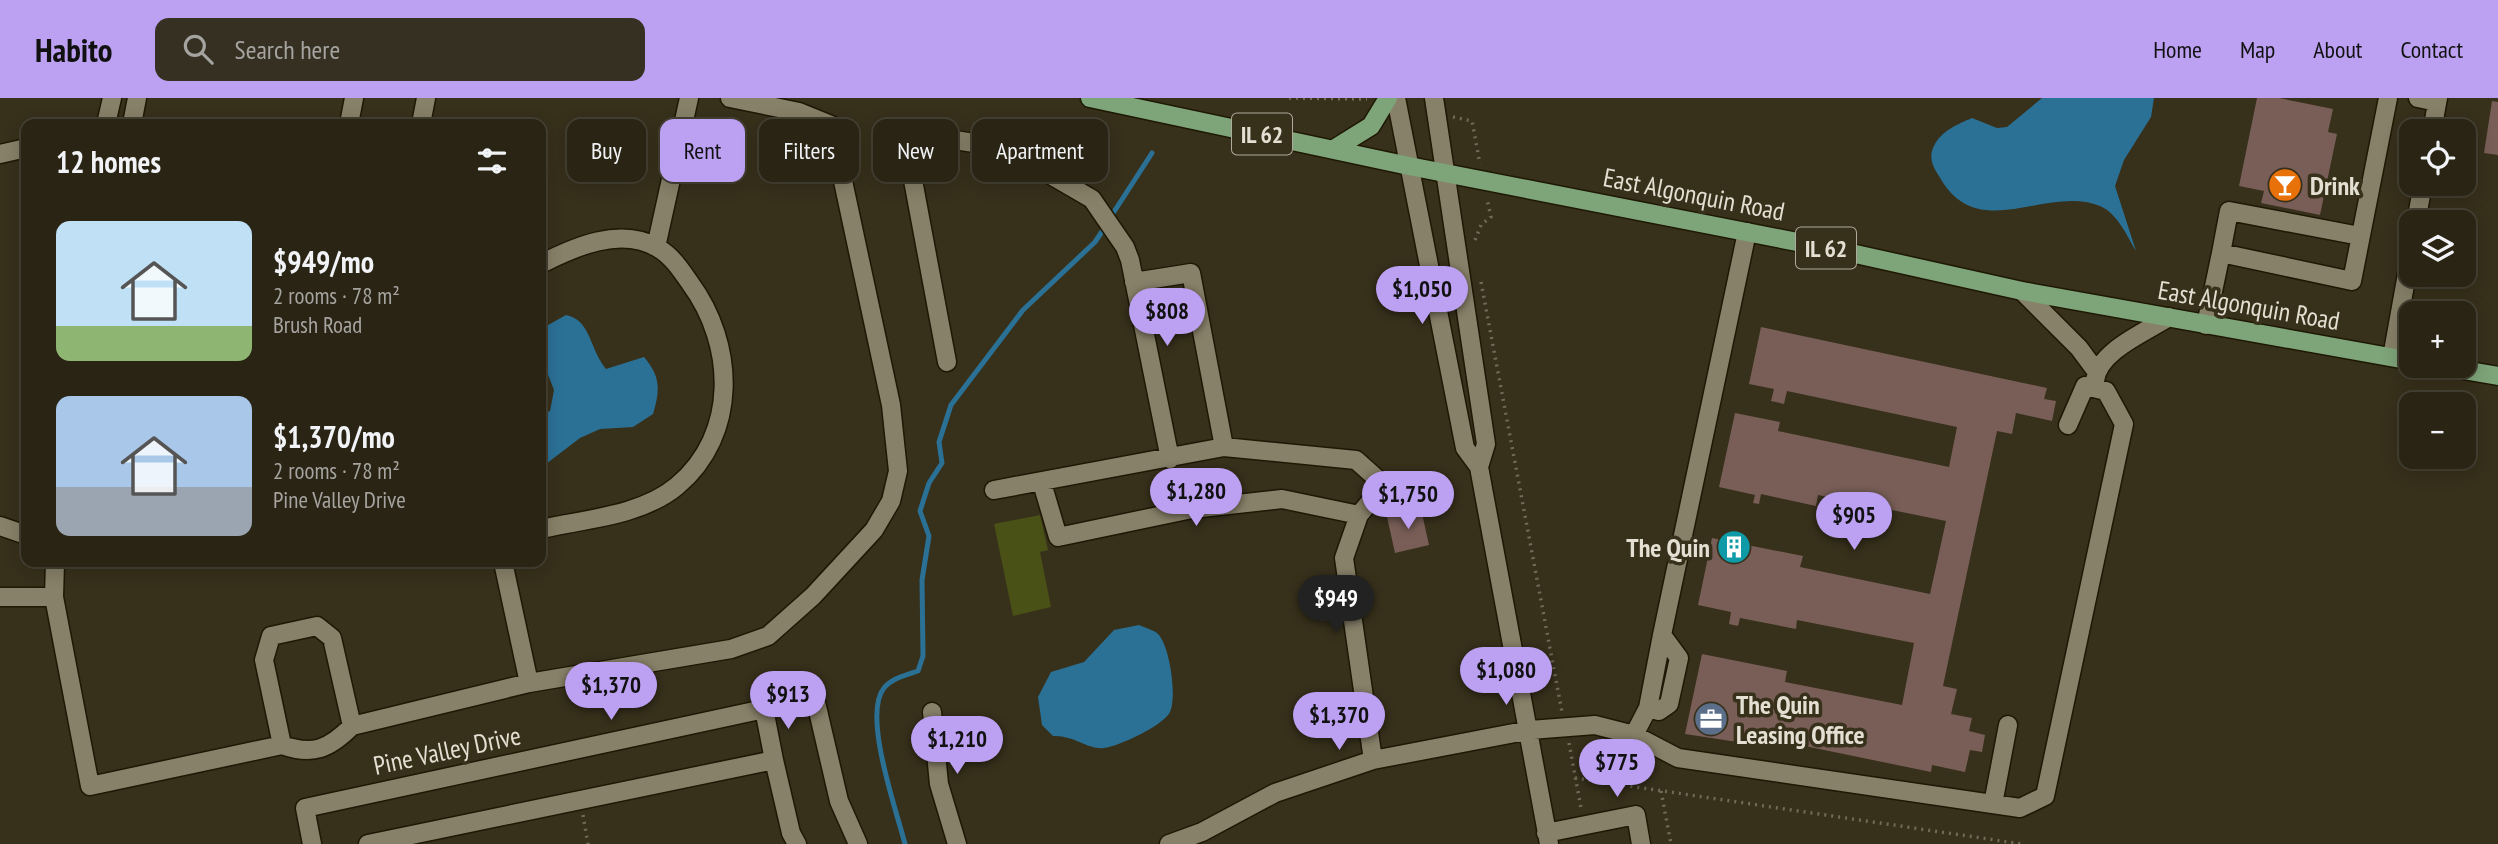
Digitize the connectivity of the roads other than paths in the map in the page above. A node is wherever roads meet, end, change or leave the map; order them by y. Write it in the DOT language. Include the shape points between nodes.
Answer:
graph roads {
  1 [pos="111,98"];
  2 [pos="137,98"];
  3 [pos="354,98"];
  4 [pos="426,98"];
  5 [pos="689,98"];
  6 [pos="730,98"];
  7 [pos="1090,98"];
  8 [pos="1388,98"];
  9 [pos="1396,98"];
  10 [pos="1434,98"];
  11 [pos="2388,98"];
  12 [pos="2418,98"];
  13 [pos="2438,100"];
  14 [pos="107,119"];
  15 [pos="133,119"];
  16 [pos="350,119"];
  17 [pos="422,119"];
  18 [pos="2434,119"];
  19 [pos="21,149"];
  20 [pos="1334,149"];
  21 [pos="0,154"];
  22 [pos="1409,166"];
  23 [pos="1447,173"];
  24 [pos="1747,232"];
  25 [pos="2360,236"];
  26 [pos="656,247"];
  27 [pos="2221,253"];
  28 [pos="546,262"];
  29 [pos="1135,282"];
  30 [pos="2405,287"];
  31 [pos="2022,291"];
  32 [pos="2169,317"];
  33 [pos="2206,325"];
  34 [pos="2392,358"];
  35 [pos="2399,359"];
  36 [pos="947,362"];
  37 [pos="2476,372"];
  38 [pos="2498,376"];
  39 [pos="2095,379"];
  40 [pos="2068,425"];
  41 [pos="1224,447"];
  42 [pos="1170,458"];
  43 [pos="1479,467"];
  44 [pos="1042,483"];
  45 [pos="994,490"];
  46 [pos="1360,515"];
  47 [pos="0,527"];
  48 [pos="546,528"];
  49 [pos="21,533"];
  50 [pos="55,567"];
  51 [pos="504,567"];
  52 [pos="0,597"];
  53 [pos="54,597"];
  54 [pos="529,683"];
  55 [pos="764,709"];
  56 [pos="932,712"];
  57 [pos="2008,725"];
  58 [pos="352,726"];
  59 [pos="1530,730"];
  60 [pos="1634,734"];
  61 [pos="282,744"];
  62 [pos="774,760"];
  63 [pos="1373,760"];
  64 [pos="1993,804"];
  65 [pos="1204,838"];
  66 [pos="1548,838"];
  67 [pos="312,844"];
  68 [pos="368,844"];
  69 [pos="797,844"];
  70 [pos="858,844"];
  71 [pos="957,844"];
  72 [pos="1169,844"];
  73 [pos="1641,844"];
  1 -- 14 [label="street"];
  2 -- 15 [label="street"];
  3 -- 16 [label="street"];
  4 -- 17 [label="street"];
  5 -- 26 [label="street"];
  6 -- 54 [label="street" via="799,112 831,125 891,405 898,471 891,500 874,530 813,596 768,636 732,649"];
  7 -- 20 [label="main road, East Algonquin Road / IL 62"];
  8 -- 20 [label="main road" via="1371,126"];
  9 -- 22 [label="street"];
  10 -- 23 [label="street"];
  11 -- 25 [label="street"];
  12 -- 13 [label="street"];
  13 -- 18 [label="street"];
  19 -- 21 [label="street"];
  20 -- 22 [label="main road, East Algonquin Road / IL 62"];
  22 -- 23 [label="main road, East Algonquin Road / IL 62"];
  22 -- 43 [label="street" via="1465,447"];
  23 -- 24 [label="main road, East Algonquin Road / IL 62"];
  23 -- 43 [label="street" via="1486,444"];
  24 -- 31 [label="main road, East Algonquin Road / IL 62"];
  24 -- 60 [label="street" via="1648,708"];
  25 -- 27 [label="street" via="2229,211"];
  25 -- 27 [label="street" via="2352,281"];
  26 -- 28 [label="street" via="635,241 589,242"];
  26 -- 48 [label="street" via="672,258 702,299 722,351 726,388 714,437 690,472 656,500"];
  27 -- 33 [label="street"];
  29 -- 36 [label="street" via="1125,247 1092,199 993,146 904,132"];
  29 -- 41 [label="street" via="1191,273"];
  29 -- 42 [label="street"];
  30 -- 34 [label="street"];
  31 -- 32 [label="main road, East Algonquin Road / IL 62"];
  31 -- 39 [label="street" via="2080,348"];
  32 -- 33 [label="main road, East Algonquin Road / IL 62"];
  32 -- 39 [label="street" via="2120,348"];
  33 -- 34 [label="main road, East Algonquin Road / IL 62"];
  34 -- 35 [label="main road, East Algonquin Road / IL 62"];
  37 -- 38 [label="main road"];
  39 -- 40 [label="street" via="2085,386"];
  39 -- 64 [label="street" via="2124,424 2045,796 2020,808"];
  41 -- 42 [label="street"];
  41 -- 46 [label="street" via="1356,460 1384,485"];
  42 -- 44 [label="street"];
  43 -- 59 [label="street"];
  44 -- 45 [label="street"];
  44 -- 46 [label="street" via="1058,537 1192,509 1282,499"];
  46 -- 63 [label="street" via="1344,558"];
  47 -- 49 [label="street"];
  50 -- 53 [label="street"];
  51 -- 54 [label="street"];
  52 -- 53 [label="street"];
  53 -- 61 [label="street" via="90,786"];
  54 -- 58 [label="street"];
  55 -- 62 [label="street"];
  55 -- 67 [label="street, Pine Valley Drive" via="305,808"];
  55 -- 70 [label="street, Pine Valley Drive" via="815,698 839,802"];
  56 -- 71 [label="street" via="939,784"];
  57 -- 64 [label="street"];
  58 -- 61 [label="street" via="333,745 302,752"];
  58 -- 61 [label="street" via="332,638 317,626 271,636 264,660"];
  59 -- 60 [label="street" via="1595,725"];
  59 -- 63 [label="street"];
  59 -- 66 [label="street"];
  60 -- 64 [label="street" via="1678,758"];
  62 -- 68 [label="street"];
  62 -- 69 [label="street"];
  63 -- 65 [label="street" via="1275,793"];
  65 -- 72 [label="street"];
  66 -- 73 [label="street" via="1636,815"];
}
